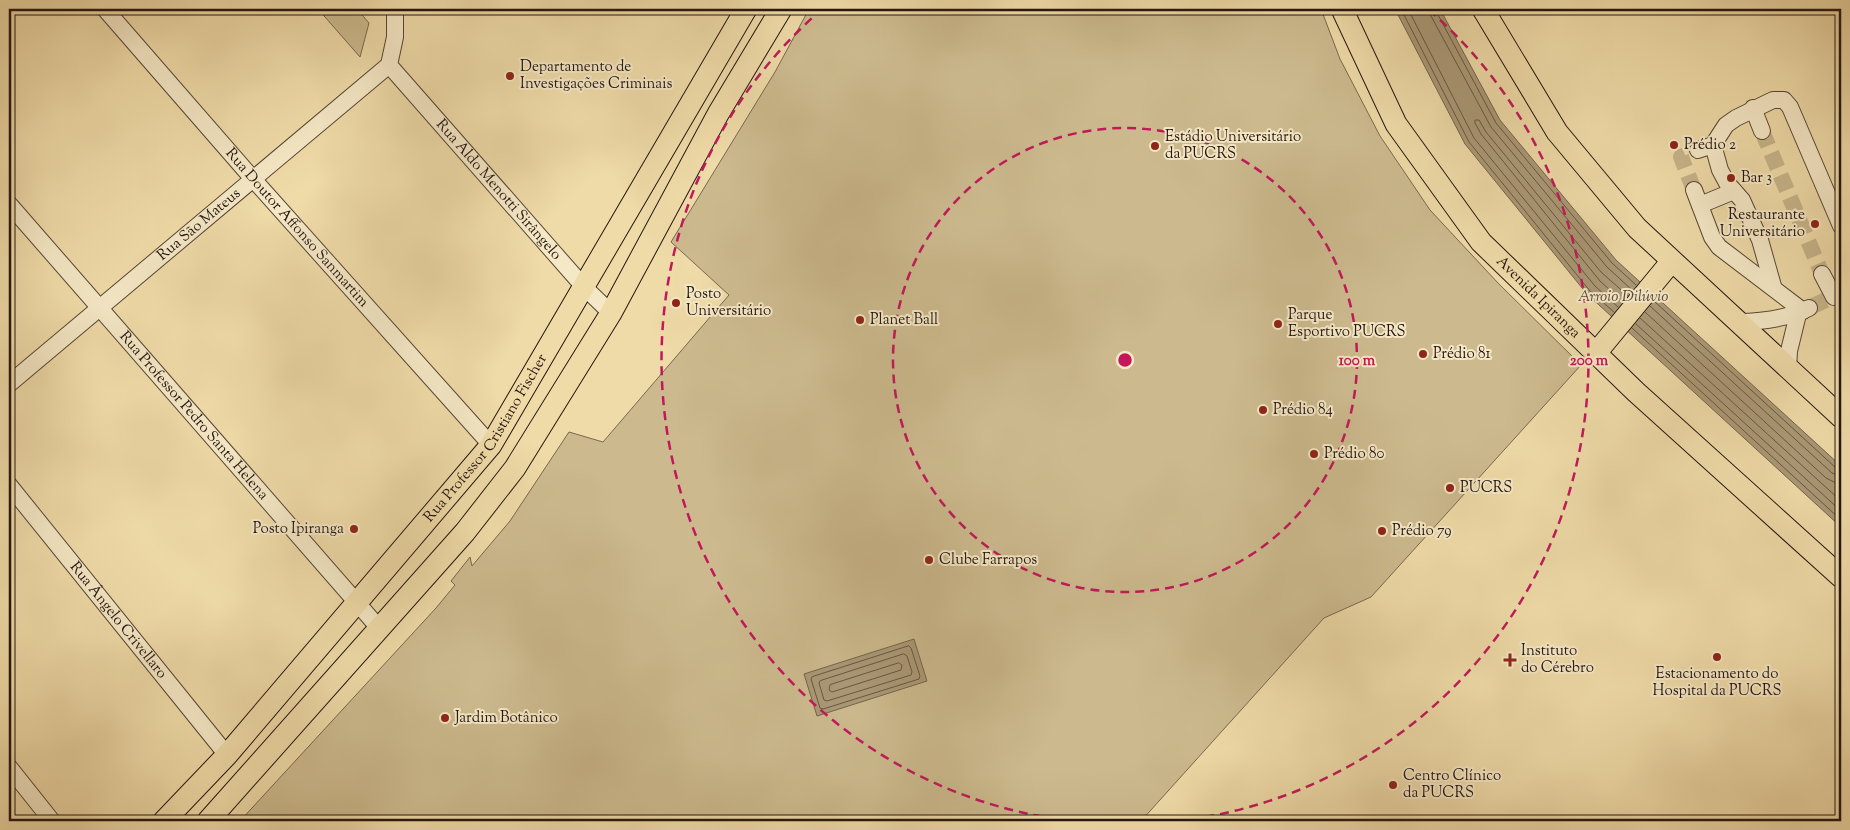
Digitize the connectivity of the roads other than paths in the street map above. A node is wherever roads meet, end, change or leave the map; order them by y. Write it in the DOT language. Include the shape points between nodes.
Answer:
graph roads {
  1 [pos="105,9"];
  2 [pos="395,9"];
  3 [pos="746,9"];
  4 [pos="781,9"];
  5 [pos="1342,9"];
  6 [pos="1483,9"];
  7 [pos="389,65"];
  8 [pos="1753,108"];
  9 [pos="1762,131"];
  10 [pos="253,179"];
  11 [pos="647,179"];
  12 [pos="1734,191"];
  13 [pos="674,196"];
  14 [pos="9,204"];
  15 [pos="1841,226"];
  16 [pos="1671,262"];
  17 [pos="1822,274"];
  18 [pos="1773,286"];
  19 [pos="584,287"];
  20 [pos="1836,296"];
  21 [pos="100,308"];
  22 [pos="1804,311"];
  23 [pos="611,313"];
  24 [pos="1737,322"];
  25 [pos="1596,353"];
  26 [pos="1788,369"];
  27 [pos="9,384"];
  28 [pos="1841,417"];
  29 [pos="490,445"];
  30 [pos="9,486"];
  31 [pos="1841,577"];
  32 [pos="357,602"];
  33 [pos="380,628"];
  34 [pos="227,755"];
  35 [pos="9,767"];
  36 [pos="52,821"];
  37 [pos="164,821"];
  38 [pos="208,821"];
  1 -- 10 [label="street, Rua Doutor Affonso Sanmartim"];
  2 -- 7 [label="street" via="395,37"];
  3 -- 11 [label="main road, Rua Professor Cristiano Fischer"];
  4 -- 13 [label="main road" via="718,114"];
  5 -- 25 [label="main road, Avenida Ipiranga" via="1396,124 1481,242"];
  6 -- 16 [label="main road" via="1557,132 1637,228"];
  7 -- 10 [label="street, Rua São Mateus"];
  7 -- 19 [label="street, Rua Aldo Menotti Sirângelo"];
  8 -- 9 [label="street"];
  8 -- 12 [label="street" via="1726,125 1705,147"];
  8 -- 15 [label="street" via="1773,100 1784,100 1790,107"];
  10 -- 21 [label="street, Rua São Mateus"];
  10 -- 29 [label="street, Rua Doutor Affonso Sanmartim"];
  11 -- 13 [label="main road"];
  11 -- 19 [label="main road, Rua Professor Cristiano Fischer"];
  12 -- 18 [label="street" via="1746,208 1760,240"];
  12 -- 18 [label="street" via="1697,197 1712,237 1719,247"];
  13 -- 23 [label="main road"];
  14 -- 21 [label="street, Rua Professor Pedro Santa Helena"];
  16 -- 24 [label="main road"];
  16 -- 25 [label="main road"];
  17 -- 20 [label="street"];
  18 -- 22 [label="street"];
  19 -- 23 [label="street, Rua Aldo Menotti Sirângelo"];
  19 -- 29 [label="main road, Rua Professor Cristiano Fischer"];
  21 -- 27 [label="street, Rua São Mateus"];
  21 -- 32 [label="street, Rua Professor Pedro Santa Helena"];
  22 -- 24 [label="street" via="1776,319"];
  22 -- 26 [label="street" via="1789,351"];
  23 -- 33 [label="main road" via="515,468 465,532"];
  24 -- 26 [label="main road"];
  25 -- 31 [label="main road, Avenida Ipiranga"];
  26 -- 28 [label="main road"];
  29 -- 32 [label="main road, Rua Professor Cristiano Fischer"];
  30 -- 34 [label="street, Rua Ângelo Crivellaro"];
  32 -- 33 [label="street, Rua Professor Pedro Santa Helena"];
  32 -- 34 [label="main road, Rua Professor Cristiano Fischer"];
  33 -- 38 [label="main road"];
  34 -- 37 [label="main road, Rua Professor Cristiano Fischer"];
  35 -- 36 [label="street"];
}
